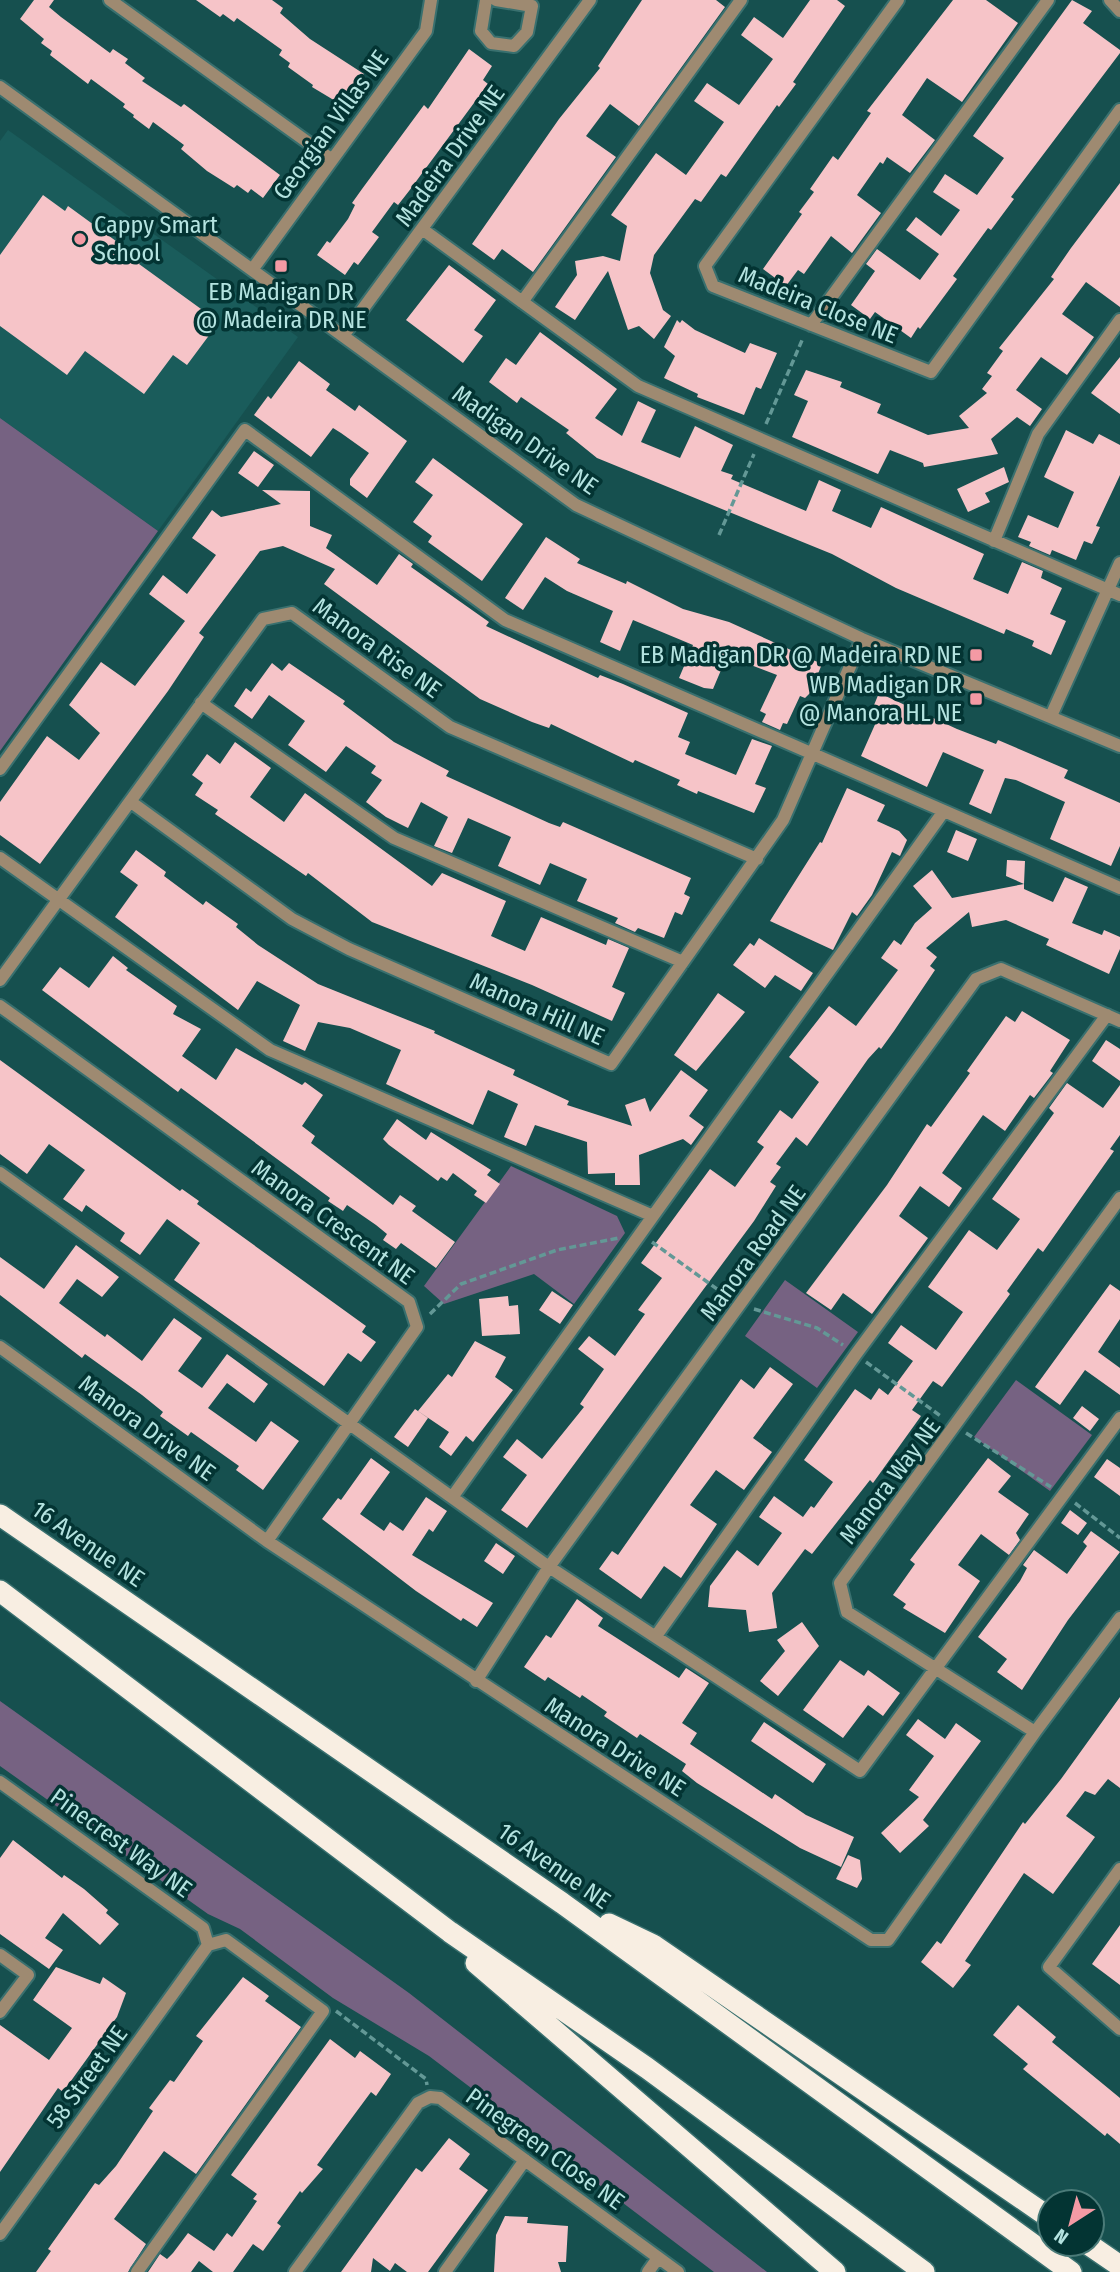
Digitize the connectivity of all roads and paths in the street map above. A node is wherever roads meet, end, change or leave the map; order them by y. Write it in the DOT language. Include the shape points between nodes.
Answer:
graph roads {
  1 [pos="110,0"];
  2 [pos="431,0"];
  3 [pos="486,0"];
  4 [pos="496,0"];
  5 [pos="590,0"];
  6 [pos="741,0"];
  7 [pos="898,0"];
  8 [pos="1048,0"];
  9 [pos="1110,0"];
  10 [pos="1120,11"];
  11 [pos="0,87"];
  12 [pos="1120,110"];
  13 [pos="331,159"];
  14 [pos="422,229"];
  15 [pos="252,270"];
  16 [pos="522,302"];
  17 [pos="1120,320"];
  18 [pos="811,325"];
  19 [pos="343,335"];
  20 [pos="994,541"];
  21 [pos="1120,563"];
  22 [pos="1114,592"];
  23 [pos="862,639"];
  24 [pos="201,703"];
  25 [pos="1051,716"];
  26 [pos="1120,746"];
  27 [pos="815,753"];
  28 [pos="0,769"];
  29 [pos="131,802"];
  30 [pos="944,811"];
  31 [pos="0,858"];
  32 [pos="757,859"];
  33 [pos="1120,888"];
  34 [pos="58,900"];
  35 [pos="683,962"];
  36 [pos="0,980"];
  37 [pos="0,1006"];
  38 [pos="1107,1015"];
  39 [pos="1120,1021"];
  40 [pos="0,1173"];
  41 [pos="1120,1198"];
  42 [pos="653,1216"];
  43 [pos="640,1233"];
  44 [pos="741,1305"];
  45 [pos="417,1327"];
  46 [pos="0,1347"];
  47 [pos="856,1354"];
  48 [pos="1120,1418"];
  49 [pos="349,1425"];
  50 [pos="956,1427"];
  51 [pos="1063,1494"];
  52 [pos="453,1496"];
  53 [pos="0,1515"];
  54 [pos="1120,1538"];
  55 [pos="267,1541"];
  56 [pos="549,1567"];
  57 [pos="0,1591"];
  58 [pos="1120,1618"];
  59 [pos="656,1636"];
  60 [pos="935,1667"];
  61 [pos="476,1681"];
  62 [pos="1035,1732"];
  63 [pos="0,1782"];
  64 [pos="1120,1869"];
  65 [pos="562,1903"];
  66 [pos="450,1932"];
  67 [pos="208,1945"];
  68 [pos="0,1955"];
  69 [pos="323,2011"];
  70 [pos="0,2012"];
  71 [pos="1119,2027"];
  72 [pos="430,2097"];
  73 [pos="525,2160"];
  74 [pos="1036,2208"];
  75 [pos="0,2234"];
  76 [pos="658,2258"];
  77 [pos="137,2272"];
  78 [pos="295,2272"];
  79 [pos="445,2272"];
  80 [pos="648,2272"];
  81 [pos="678,2272"];
  82 [pos="835,2272"];
  83 [pos="924,2272"];
  84 [pos="1071,2272"];
  1 -- 13 [label="street"];
  2 -- 13 [label="street, Georgian Villas NE" via="426,31"];
  3 -- 4 [label="street" via="481,31 491,43 514,46 527,32 532,6"];
  5 -- 14 [label="street, Madeira Drive NE"];
  6 -- 16 [label="street"];
  7 -- 18 [label="street, Madeira Close NE" via="705,267 713,286"];
  8 -- 18 [label="street"];
  9 -- 10 [label="street"];
  11 -- 15 [label="street, Madigan Drive NE"];
  12 -- 18 [label="street, Madeira Close NE" via="931,372"];
  13 -- 15 [label="street, Georgian Villas NE"];
  14 -- 16 [label="street"];
  14 -- 19 [label="street, Madeira Drive NE"];
  15 -- 19 [label="street, Madigan Drive NE"];
  16 -- 20 [label="street" via="638,386"];
  17 -- 20 [label="street" via="1038,434"];
  19 -- 23 [label="street, Madigan Drive NE" via="576,505"];
  20 -- 22 [label="street"];
  21 -- 22 [label="street"];
  22 -- 25 [label="street"];
  23 -- 25 [label="street, Madigan Drive NE"];
  23 -- 27 [label="street, Manora Hill NE"];
  24 -- 29 [label="street, Manora Rise NE"];
  24 -- 32 [label="street, Manora Rise NE" via="263,619 292,613 450,727"];
  24 -- 35 [label="street" via="394,838"];
  25 -- 26 [label="street, Madigan Drive NE"];
  27 -- 28 [label="street" via="505,620 245,430"];
  27 -- 30 [label="street"];
  27 -- 32 [label="street, Manora Hill NE" via="783,820"];
  29 -- 34 [label="street, Manora Rise NE"];
  29 -- 35 [label="street, Manora Hill NE" via="292,919 349,949 611,1064"];
  30 -- 33 [label="street"];
  30 -- 42 [label="street"];
  31 -- 34 [label="street"];
  32 -- 35 [label="street, Manora Hill NE"];
  34 -- 36 [label="street, Manora Rise NE"];
  34 -- 42 [label="street" via="270,1050"];
  37 -- 45 [label="street, Manora Crescent NE" via="409,1302"];
  38 -- 39 [label="street, Manora Road NE"];
  38 -- 44 [label="street, Manora Road NE" via="1002,969 976,979"];
  38 -- 47 [label="street"];
  40 -- 49 [label="street"];
  41 -- 50 [label="street, Manora Way NE"];
  42 -- 43 [label="street"];
  43 -- 44 [label="path"];
  43 -- 45 [label="path" via="557,1250 461,1284"];
  43 -- 52 [label="street"];
  44 -- 47 [label="path" via="817,1328"];
  44 -- 56 [label="street, Manora Road NE"];
  45 -- 49 [label="street"];
  46 -- 55 [label="street, Manora Drive NE"];
  47 -- 50 [label="path"];
  47 -- 59 [label="street"];
  48 -- 51 [label="street"];
  49 -- 52 [label="street"];
  49 -- 55 [label="street"];
  50 -- 51 [label="path"];
  50 -- 60 [label="street, Manora Way NE" via="840,1583 847,1612"];
  51 -- 54 [label="path"];
  51 -- 60 [label="street"];
  52 -- 56 [label="street"];
  53 -- 65 [label="highway, 16 Avenue NE"];
  55 -- 61 [label="street, Manora Drive NE"];
  56 -- 59 [label="street"];
  56 -- 61 [label="street, Manora Road NE"];
  57 -- 66 [label="highway"];
  58 -- 62 [label="street, Manora Drive NE"];
  59 -- 60 [label="street" via="860,1770"];
  60 -- 62 [label="street, Manora Way NE"];
  61 -- 62 [label="street, Manora Drive NE" via="871,1940 888,1940"];
  63 -- 67 [label="street, Pinecrest Way NE" via="203,1928"];
  64 -- 71 [label="street" via="1049,1967"];
  65 -- 74 [label="highway" via="653,1945"];
  65 -- 84 [label="highway, 16 Avenue NE"];
  66 -- 82 [label="highway" via="482,1970"];
  66 -- 83 [label="highway" via="647,2068"];
  67 -- 69 [label="street" via="226,1940"];
  67 -- 75 [label="street, 58 Street NE"];
  68 -- 70 [label="street" via="28,1975"];
  69 -- 72 [label="path" via="336,2011 426,2079"];
  69 -- 77 [label="street"];
  72 -- 73 [label="street, Pinegreen Close NE" via="440,2098"];
  72 -- 78 [label="street, Pinegreen Close NE" via="418,2103"];
  73 -- 76 [label="street, Pinegreen Close NE"];
  73 -- 79 [label="street"];
  76 -- 80 [label="street"];
  76 -- 81 [label="street, Pinegreen Close NE"];
}
